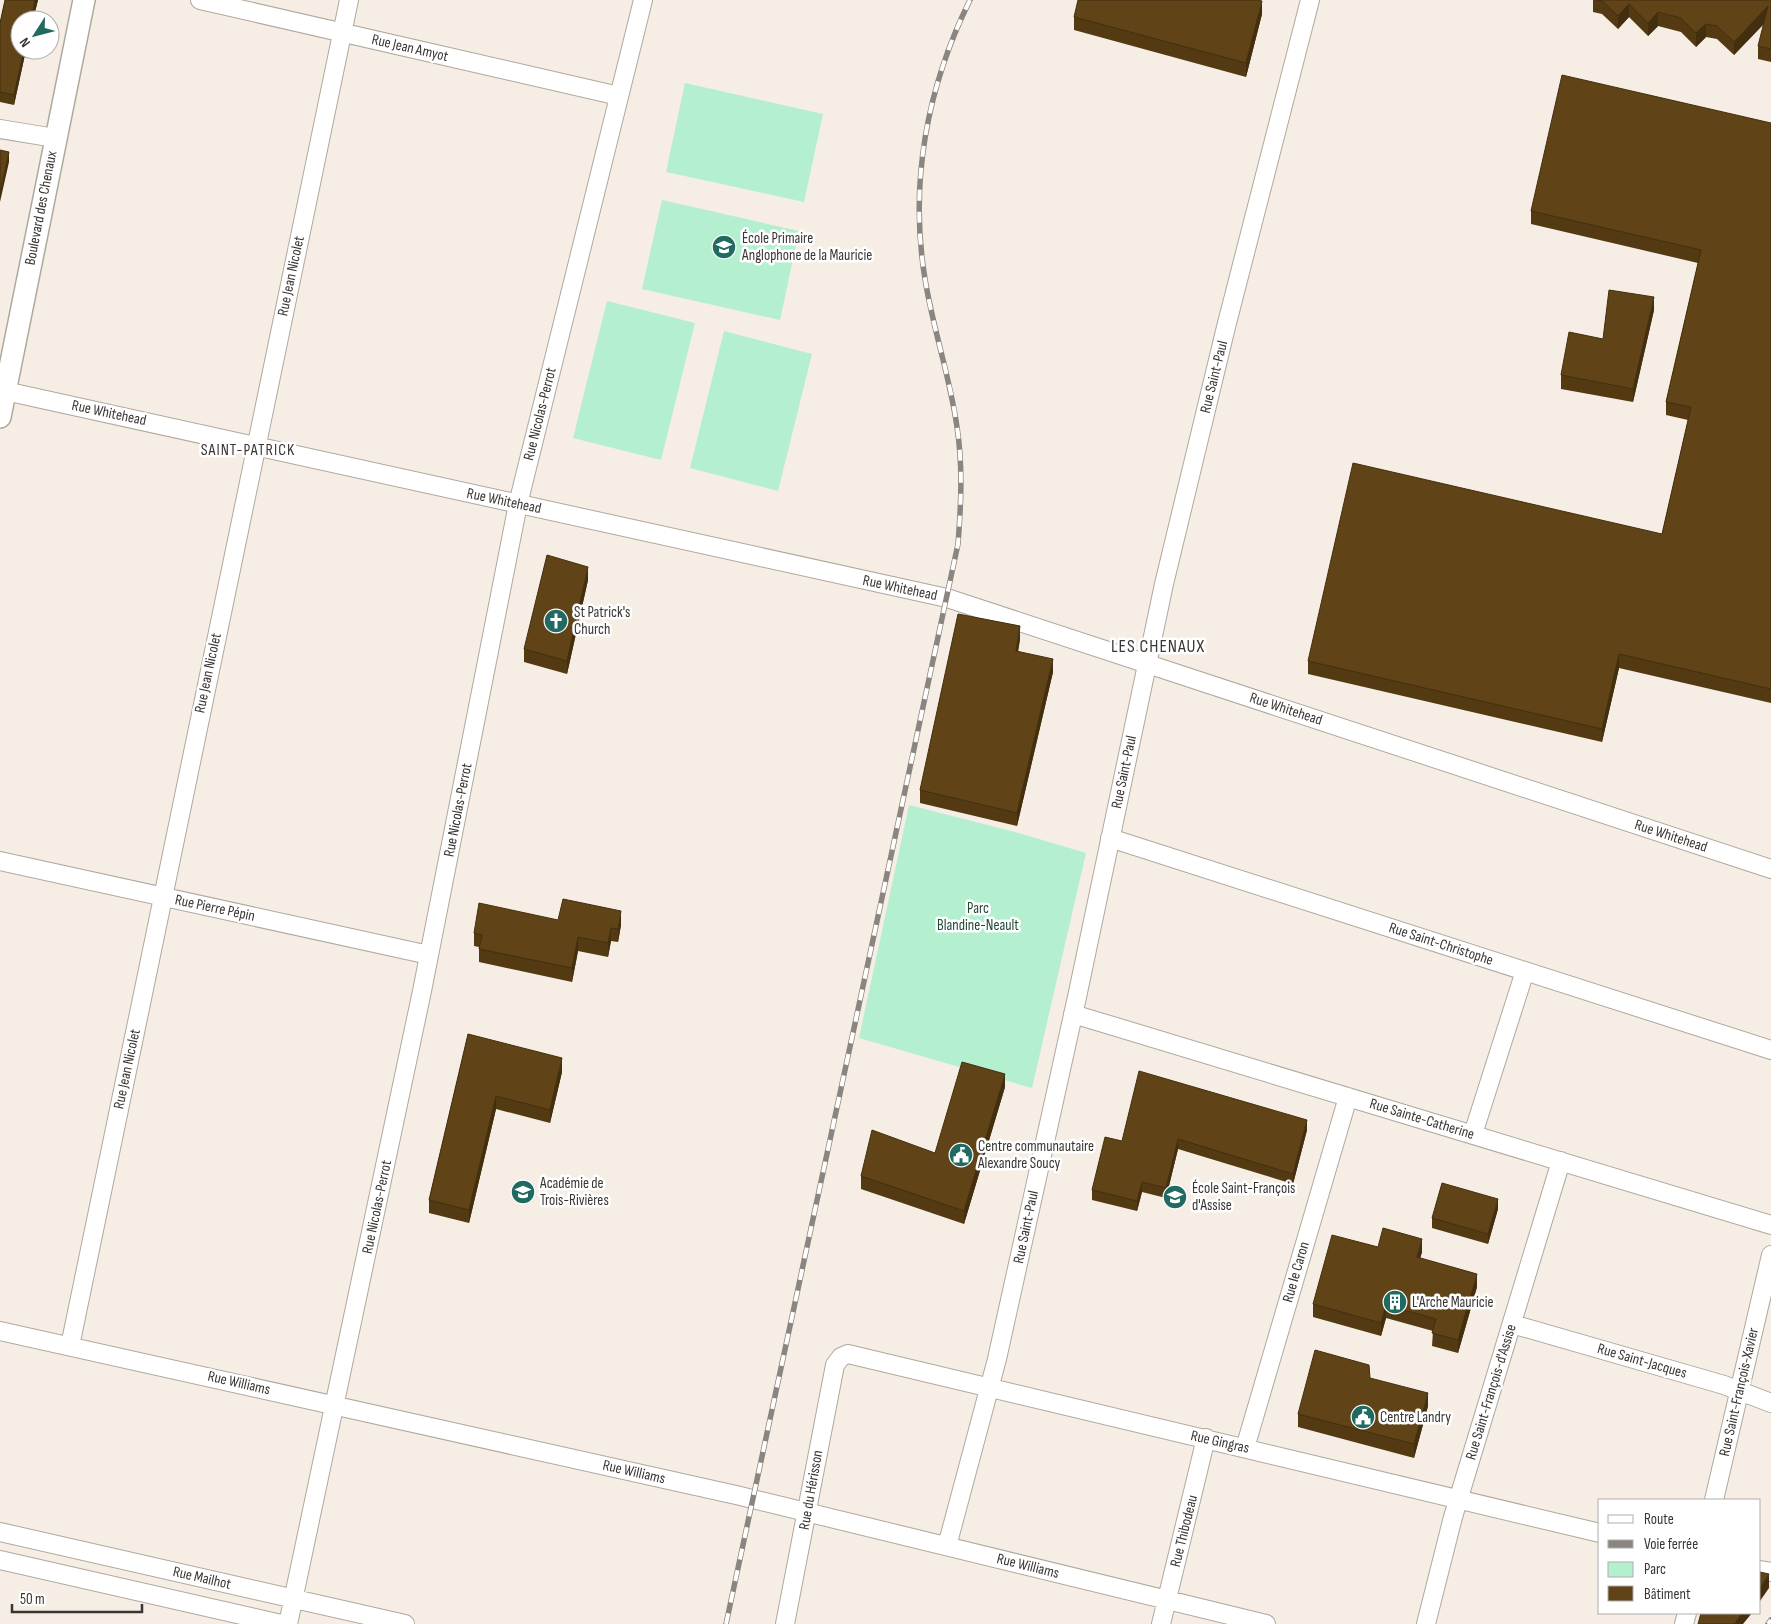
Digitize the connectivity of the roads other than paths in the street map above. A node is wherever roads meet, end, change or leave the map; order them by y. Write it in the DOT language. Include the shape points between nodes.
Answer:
graph roads {
  1 [pos="84,0"];
  2 [pos="200,0"];
  3 [pos="349,0"];
  4 [pos="643,0"];
  5 [pos="1310,0"];
  6 [pos="342,32"];
  7 [pos="619,96"];
  8 [pos="0,129"];
  9 [pos="55,138"];
  10 [pos="5,390"];
  11 [pos="0,416"];
  12 [pos="255,446"];
  13 [pos="518,504"];
  14 [pos="1146,663"];
  15 [pos="1110,838"];
  16 [pos="0,861"];
  17 [pos="1771,869"];
  18 [pos="162,896"];
  19 [pos="429,955"];
  20 [pos="1525,972"];
  21 [pos="1073,1014"];
  22 [pos="1771,1050"];
  23 [pos="1348,1096"];
  24 [pos="1473,1134"];
  25 [pos="1562,1161"];
  26 [pos="1771,1225"];
  27 [pos="1771,1255"];
  28 [pos="1512,1324"];
  29 [pos="0,1330"];
  30 [pos="70,1346"];
  31 [pos="841,1357"];
  32 [pos="989,1386"];
  33 [pos="1740,1391"];
  34 [pos="1771,1403"];
  35 [pos="334,1405"];
  36 [pos="1206,1438"];
  37 [pos="1245,1448"];
  38 [pos="1458,1499"];
  39 [pos="1714,1499"];
  40 [pos="807,1512"];
  41 [pos="0,1532"];
  42 [pos="1598,1533"];
  43 [pos="947,1546"];
  44 [pos="0,1560"];
  45 [pos="294,1599"];
  46 [pos="1167,1600"];
  47 [pos="281,1624"];
  48 [pos="288,1624"];
  49 [pos="405,1624"];
  50 [pos="785,1624"];
  51 [pos="1161,1624"];
  52 [pos="1266,1624"];
  53 [pos="1426,1624"];
  1 -- 9 [label="street, Boulevard des Chenaux"];
  2 -- 6 [label="street, Rue Jean Amyot"];
  3 -- 6 [label="street, Rue Jean Nicolet"];
  4 -- 7 [label="street, Rue Nicolas-Perrot"];
  5 -- 14 [label="street, Rue Saint-Paul" via="1228,317"];
  6 -- 7 [label="street, Rue Jean Amyot"];
  6 -- 12 [label="street, Rue Jean Nicolet"];
  7 -- 13 [label="street, Rue Nicolas-Perrot"];
  8 -- 9 [label="street"];
  9 -- 10 [label="street, Boulevard des Chenaux"];
  10 -- 11 [label="street, Boulevard des Chenaux"];
  10 -- 12 [label="street, Rue Whitehead"];
  12 -- 13 [label="street, Rue Whitehead"];
  12 -- 18 [label="street, Rue Jean Nicolet"];
  13 -- 14 [label="street, Rue Whitehead" via="947,598"];
  13 -- 19 [label="street, Rue Nicolas-Perrot"];
  14 -- 15 [label="street, Rue Saint-Paul"];
  14 -- 17 [label="street, Rue Whitehead"];
  15 -- 20 [label="street, Rue Saint-Christophe"];
  15 -- 21 [label="street, Rue Saint-Paul"];
  16 -- 18 [label="street, Rue Pierre Pépin"];
  18 -- 19 [label="street, Rue Pierre Pépin"];
  18 -- 30 [label="street, Rue Jean Nicolet"];
  19 -- 35 [label="street, Rue Nicolas-Perrot"];
  20 -- 22 [label="street, Rue Saint-Christophe"];
  20 -- 24 [label="street"];
  21 -- 23 [label="street, Rue Sainte-Catherine"];
  21 -- 32 [label="street, Rue Saint-Paul"];
  23 -- 24 [label="street, Rue Sainte-Catherine"];
  23 -- 37 [label="street, Rue le Caron"];
  24 -- 25 [label="street, Rue Sainte-Catherine"];
  25 -- 26 [label="street, Rue Sainte-Catherine"];
  25 -- 28 [label="street, Rue Saint-François-d'Assise"];
  27 -- 33 [label="street, Rue Saint-François-Xavier"];
  28 -- 33 [label="street, Rue Saint-Jacques"];
  28 -- 38 [label="street, Rue Saint-François-d'Assise"];
  29 -- 30 [label="street, Rue Williams"];
  30 -- 35 [label="street, Rue Williams"];
  31 -- 32 [label="street, Rue Gingras" via="852,1354"];
  31 -- 40 [label="street, Rue du Hérisson" via="835,1366"];
  32 -- 36 [label="street, Rue Gingras"];
  32 -- 43 [label="street, Rue Saint-Paul"];
  33 -- 34 [label="street, Rue Saint-Jacques"];
  33 -- 39 [label="street, Rue Saint-François-Xavier"];
  35 -- 40 [label="street, Rue Williams"];
  35 -- 45 [label="street, Rue Nicolas-Perrot"];
  36 -- 37 [label="street, Rue Gingras"];
  36 -- 46 [label="street, Rue Thibodeau"];
  37 -- 38 [label="street, Rue Gingras"];
  38 -- 42 [label="street, Rue Gingras"];
  38 -- 53 [label="street, Rue Saint-François-d'Assise"];
  40 -- 43 [label="street, Rue Williams"];
  40 -- 50 [label="street, Rue du Hérisson"];
  41 -- 45 [label="street, Rue Mailhot"];
  43 -- 46 [label="street, Rue Williams"];
  44 -- 47 [label="street, Rue Mailhot"];
  45 -- 48 [label="street, Rue Nicolas-Perrot"];
  45 -- 49 [label="street, Rue Mailhot"];
  46 -- 51 [label="street, Rue Thibodeau"];
  46 -- 52 [label="street, Rue Williams"];
}
